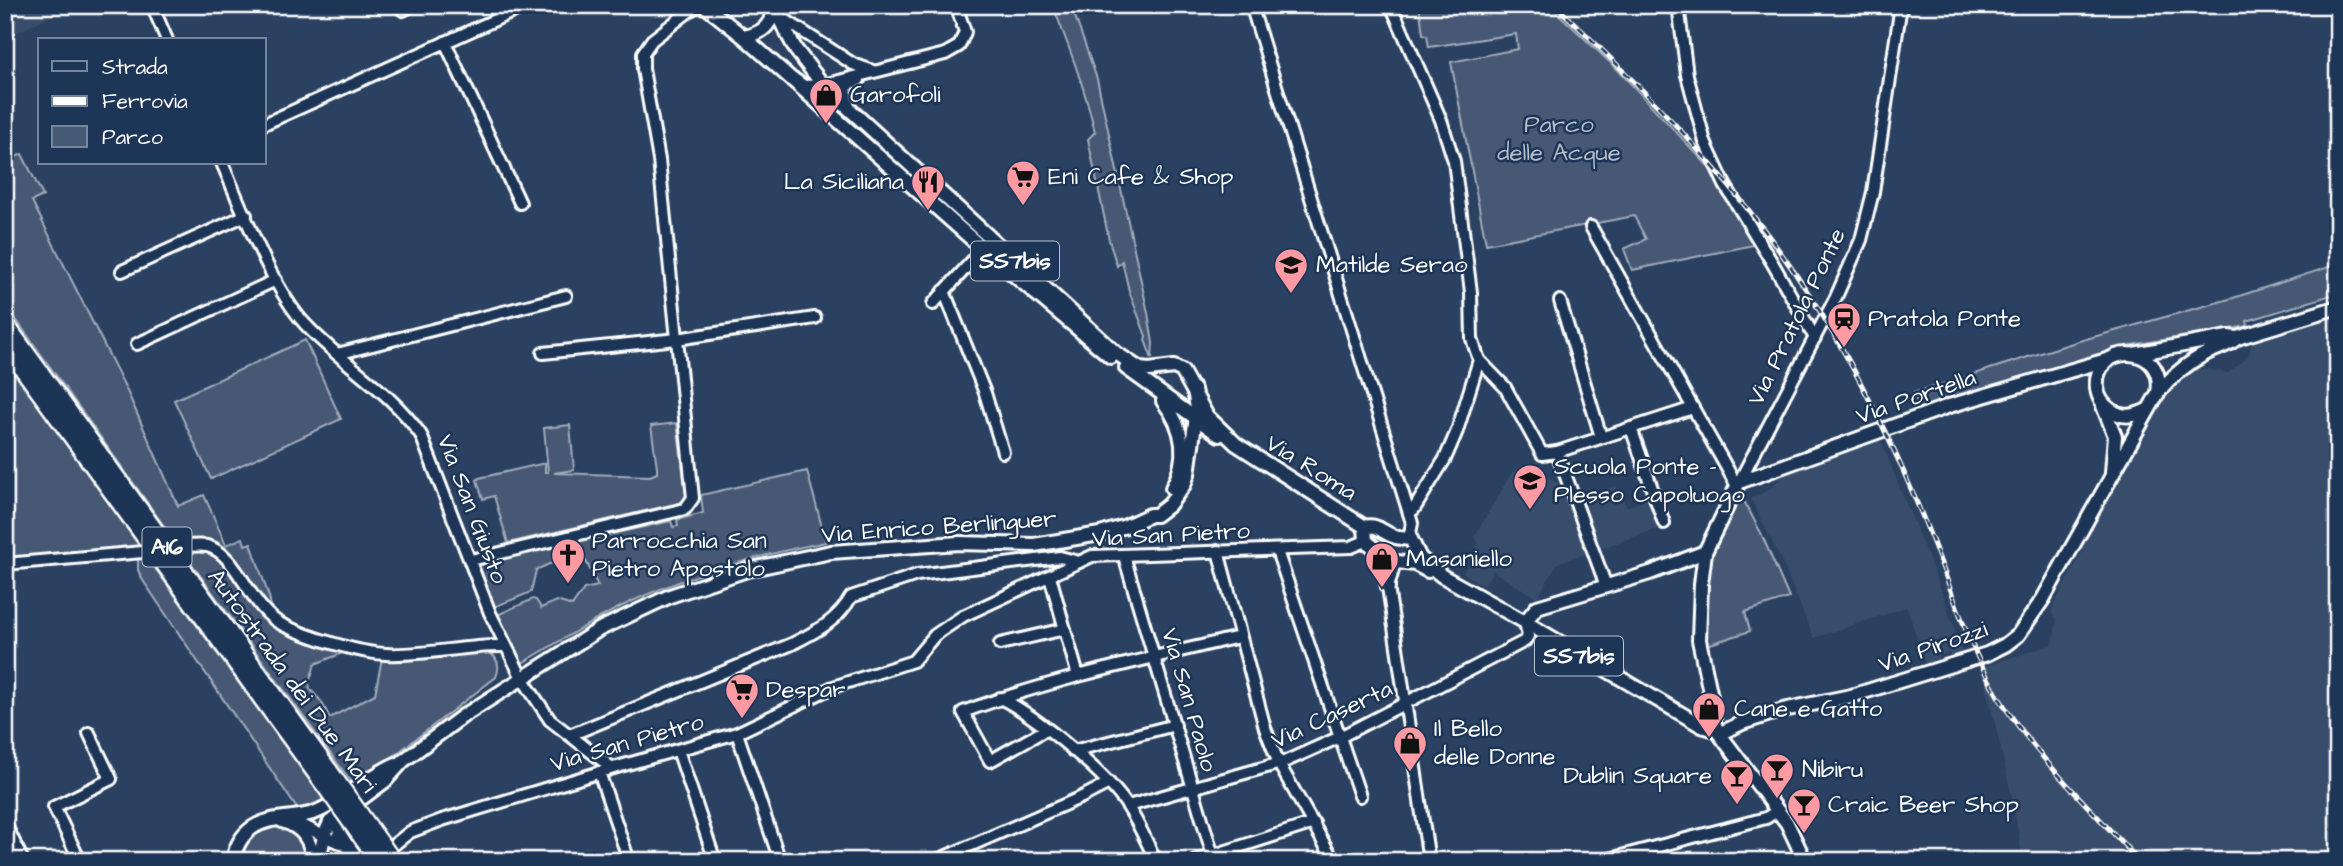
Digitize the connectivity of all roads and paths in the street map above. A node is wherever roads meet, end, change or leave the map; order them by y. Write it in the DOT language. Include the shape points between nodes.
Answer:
graph roads {
  1 [pos="152,5"];
  2 [pos="398,5"];
  3 [pos="412,5"];
  4 [pos="528,5"];
  5 [pos="697,5"];
  6 [pos="704,5"];
  7 [pos="956,5"];
  8 [pos="1251,5"];
  9 [pos="1391,5"];
  10 [pos="1678,5"];
  11 [pos="1901,5"];
  12 [pos="773,8"];
  13 [pos="744,37"];
  14 [pos="166,38"];
  15 [pos="445,42"];
  16 [pos="778,69"];
  17 [pos="873,71"];
  18 [pos="823,85"];
  19 [pos="851,112"];
  20 [pos="266,123"];
  21 [pos="222,164"];
  22 [pos="520,203"];
  23 [pos="246,215"];
  24 [pos="1591,228"];
  25 [pos="984,249"];
  26 [pos="122,271"];
  27 [pos="276,280"];
  28 [pos="944,291"];
  29 [pos="565,296"];
  30 [pos="1560,301"];
  31 [pos="933,303"];
  32 [pos="2338,307"];
  33 [pos="815,318"];
  34 [pos="5,324"];
  35 [pos="1815,338"];
  36 [pos="2237,338"];
  37 [pos="677,339"];
  38 [pos="5,344"];
  39 [pos="137,344"];
  40 [pos="543,353"];
  41 [pos="337,354"];
  42 [pos="2132,354"];
  43 [pos="2110,359"];
  44 [pos="1479,360"];
  45 [pos="1192,385"];
  46 [pos="1156,390"];
  47 [pos="2158,393"];
  48 [pos="2102,402"];
  49 [pos="1693,408"];
  50 [pos="2147,410"];
  51 [pos="1196,420"];
  52 [pos="1631,428"];
  53 [pos="1214,433"];
  54 [pos="1601,438"];
  55 [pos="1236,444"];
  56 [pos="1190,448"];
  57 [pos="1003,452"];
  58 [pos="1557,452"];
  59 [pos="2112,472"];
  60 [pos="1738,484"];
  61 [pos="1409,513"];
  62 [pos="1150,515"];
  63 [pos="1664,523"];
  64 [pos="1365,527"];
  65 [pos="1409,539"];
  66 [pos="1366,541"];
  67 [pos="185,545"];
  68 [pos="1218,551"];
  69 [pos="1277,551"];
  70 [pos="143,552"];
  71 [pos="1705,552"];
  72 [pos="1124,556"];
  73 [pos="471,560"];
  74 [pos="1080,562"];
  75 [pos="5,564"];
  76 [pos="1050,576"];
  77 [pos="1442,576"];
  78 [pos="1606,586"];
  79 [pos="1388,587"];
  80 [pos="1525,622"];
  81 [pos="1065,629"];
  82 [pos="1240,637"];
  83 [pos="1000,644"];
  84 [pos="504,646"];
  85 [pos="1155,658"];
  86 [pos="1078,676"];
  87 [pos="522,678"];
  88 [pos="1000,698"];
  89 [pos="1406,704"];
  90 [pos="1175,725"];
  91 [pos="1046,729"];
  92 [pos="1718,732"];
  93 [pos="89,733"];
  94 [pos="737,733"];
  95 [pos="570,735"];
  96 [pos="1340,737"];
  97 [pos="678,750"];
  98 [pos="1073,751"];
  99 [pos="403,761"];
  100 [pos="1279,764"];
  101 [pos="612,768"];
  102 [pos="599,772"];
  103 [pos="324,774"];
  104 [pos="1109,783"];
  105 [pos="1193,787"];
  106 [pos="1360,796"];
  107 [pos="1128,806"];
  108 [pos="1777,811"];
  109 [pos="337,816"];
  110 [pos="278,819"];
  111 [pos="5,823"];
  112 [pos="1314,823"];
  113 [pos="297,826"];
  114 [pos="410,832"];
  115 [pos="324,836"];
  116 [pos="345,843"];
  117 [pos="1213,856"];
  118 [pos="233,859"];
  119 [pos="23,861"];
  120 [pos="80,861"];
  121 [pos="313,861"];
  122 [pos="319,861"];
  123 [pos="356,861"];
  124 [pos="373,861"];
  125 [pos="379,861"];
  126 [pos="393,861"];
  127 [pos="629,861"];
  128 [pos="715,861"];
  129 [pos="780,861"];
  130 [pos="935,861"];
  131 [pos="1156,861"];
  132 [pos="1195,861"];
  133 [pos="1334,861"];
  134 [pos="1429,861"];
  135 [pos="1602,861"];
  136 [pos="1805,861"];
  1 -- 14 [label="street"];
  2 -- 3 [label="street" via="403,10"];
  4 -- 15 [label="street"];
  5 -- 37 [label="street" via="652,40 643,53"];
  6 -- 13 [label="main road, SS7bis"];
  7 -- 17 [label="street" via="965,32 959,46 945,54"];
  8 -- 61 [label="street"];
  9 -- 44 [label="street" via="1454,161 1471,292 1472,338"];
  10 -- 35 [label="street" via="1687,75 1705,142 1725,186"];
  11 -- 35 [label="street, Via Pratola Ponte" via="1874,192 1861,240"];
  12 -- 13 [label="main road" via="763,31"];
  12 -- 17 [label="street" via="783,21"];
  12 -- 18 [label="main road, SS7bis" via="796,50"];
  13 -- 16 [label="main road, SS7bis"];
  15 -- 20 [label="street"];
  15 -- 22 [label="street"];
  16 -- 18 [label="street" via="804,86"];
  16 -- 25 [label="main road, SS7bis"];
  17 -- 18 [label="street"];
  17 -- 19 [label="street" via="848,84 845,96"];
  18 -- 19 [label="main road, SS7bis"];
  19 -- 45 [label="main road, SS7bis" via="1127,362 1149,370 1174,367"];
  21 -- 23 [label="street, Via San Giusto"];
  23 -- 26 [label="street"];
  23 -- 27 [label="street, Via San Giusto"];
  24 -- 49 [label="street"];
  25 -- 28 [label="street"];
  25 -- 46 [label="main road, SS7bis" via="1093,344"];
  27 -- 39 [label="street"];
  27 -- 41 [label="street, Via San Giusto" via="303,322"];
  28 -- 31 [label="street"];
  28 -- 57 [label="street"];
  29 -- 41 [label="street"];
  30 -- 54 [label="street"];
  32 -- 36 [label="main road, Via Portella"];
  33 -- 37 [label="street"];
  34 -- 103 [label="highway, Autostrada dei Due Mari / A16"];
  35 -- 60 [label="street, Via Pratola Ponte"];
  36 -- 42 [label="main road, Via Portella"];
  36 -- 47 [label="main road, Via Portella" via="2185,366"];
  37 -- 40 [label="street"];
  37 -- 73 [label="street" via="693,498 685,509"];
  38 -- 103 [label="highway, Autostrada dei Due Mari / A16"];
  41 -- 73 [label="street, Via San Giusto" via="389,397 421,435"];
  42 -- 43 [label="main road, Via Portella"];
  42 -- 47 [label="main road" via="2151,364 2159,382"];
  43 -- 48 [label="main road" via="2097,382"];
  43 -- 60 [label="main road, Via Portella" via="1920,416"];
  44 -- 58 [label="street" via="1504,387 1542,454"];
  44 -- 61 [label="street" via="1445,459"];
  45 -- 46 [label="main road" via="1185,398"];
  45 -- 51 [label="main road, Via Enrico Berlinguer"];
  45 -- 55 [label="main road, SS7bis" via="1207,416"];
  46 -- 51 [label="main road, SS7bis"];
  46 -- 62 [label="main road, Via Enrico Berlinguer" via="1179,427 1183,462 1173,487"];
  47 -- 50 [label="main road, Via Portella"];
  48 -- 50 [label="main road" via="2127,416"];
  48 -- 59 [label="main road" via="2115,436"];
  49 -- 52 [label="street"];
  49 -- 60 [label="street"];
  50 -- 59 [label="main road, Via Portella"];
  51 -- 53 [label="main road, SS7bis"];
  51 -- 56 [label="main road, Via Enrico Berlinguer"];
  52 -- 54 [label="street"];
  52 -- 63 [label="street"];
  53 -- 55 [label="main road, SS7bis"];
  53 -- 56 [label="main road" via="1202,434"];
  54 -- 58 [label="street"];
  55 -- 64 [label="main road, Via Roma / SS7bis"];
  56 -- 62 [label="main road, Via Enrico Berlinguer" via="1184,485 1169,505"];
  58 -- 78 [label="street"];
  59 -- 92 [label="main road, Via Pirozzi" via="2038,607 2010,641 1987,654"];
  60 -- 71 [label="main road, Via Pratola Ponte"];
  61 -- 65 [label="street"];
  62 -- 87 [label="main road, Via Enrico Berlinguer" via="1100,534 1034,545 933,544 831,552 747,570 670,596 600,629"];
  64 -- 65 [label="main road, SS7bis" via="1375,526"];
  64 -- 66 [label="main road"];
  65 -- 77 [label="main road, SS7bis" via="1420,558"];
  66 -- 69 [label="street, Via San Pietro" via="1351,547"];
  66 -- 79 [label="main road" via="1381,553"];
  67 -- 84 [label="street" via="207,546 224,555 261,609 286,626 319,637 386,654"];
  68 -- 69 [label="street, Via San Pietro"];
  68 -- 72 [label="street, Via San Pietro"];
  68 -- 82 [label="street"];
  69 -- 96 [label="street"];
  70 -- 75 [label="street"];
  71 -- 78 [label="main road"];
  71 -- 92 [label="main road, Via Pratola Ponte" via="1699,640"];
  72 -- 74 [label="street, Via San Pietro" via="1092,556"];
  72 -- 85 [label="street, Via San Paolo"];
  73 -- 84 [label="street, Via San Giusto"];
  74 -- 76 [label="street, Via San Pietro"];
  74 -- 95 [label="street" via="1060,558 917,575 851,597 823,628 802,639"];
  76 -- 81 [label="street"];
  76 -- 94 [label="street, Via San Pietro" via="962,616 935,635 913,660 833,687"];
  77 -- 79 [label="main road, SS7bis" via="1397,562"];
  77 -- 80 [label="main road, SS7bis"];
  78 -- 80 [label="main road" via="1537,607"];
  79 -- 89 [label="street"];
  80 -- 89 [label="street, Via Caserta" via="1525,641"];
  80 -- 92 [label="main road, SS7bis"];
  81 -- 83 [label="street"];
  81 -- 86 [label="street"];
  82 -- 85 [label="street"];
  82 -- 100 [label="street"];
  84 -- 87 [label="street, Via San Giusto"];
  85 -- 86 [label="street"];
  85 -- 90 [label="street, Via San Paolo"];
  86 -- 88 [label="street"];
  87 -- 95 [label="street, Via San Giusto" via="546,716"];
  87 -- 99 [label="main road, Via Enrico Berlinguer"];
  88 -- 91 [label="street"];
  88 -- 91 [label="street" via="963,712 990,761"];
  89 -- 96 [label="street, Via Caserta"];
  89 -- 134 [label="street"];
  90 -- 98 [label="street"];
  90 -- 105 [label="street, Via San Paolo"];
  91 -- 98 [label="street"];
  92 -- 108 [label="main road, SS7bis"];
  93 -- 120 [label="street" via="110,779 54,807"];
  94 -- 97 [label="street, Via San Pietro"];
  94 -- 129 [label="street"];
  95 -- 101 [label="street, Via San Giusto"];
  96 -- 100 [label="street, Via Caserta"];
  96 -- 106 [label="street"];
  97 -- 101 [label="street, Via San Pietro"];
  97 -- 128 [label="street"];
  98 -- 104 [label="street"];
  99 -- 109 [label="main road, Via Enrico Berlinguer" via="385,781"];
  99 -- 110 [label="main road, Via Enrico Berlinguer" via="327,807"];
  100 -- 105 [label="street, Via Caserta"];
  100 -- 112 [label="street"];
  101 -- 102 [label="street, Via San Pietro"];
  102 -- 114 [label="street, Via San Pietro"];
  102 -- 127 [label="street"];
  103 -- 125 [label="highway, Autostrada dei Due Mari / A16, bridge"];
  103 -- 126 [label="highway, Autostrada dei Due Mari / A16, bridge"];
  104 -- 107 [label="street"];
  104 -- 130 [label="street"];
  105 -- 107 [label="street, Via Caserta"];
  105 -- 117 [label="street, Via San Paolo"];
  107 -- 131 [label="street"];
  108 -- 135 [label="street" via="1766,818"];
  108 -- 136 [label="main road, SS7bis"];
  109 -- 115 [label="main road"];
  109 -- 116 [label="main road"];
  110 -- 113 [label="main road"];
  110 -- 118 [label="main road, Via Enrico Berlinguer" via="247,832"];
  111 -- 119 [label="street"];
  112 -- 117 [label="street"];
  112 -- 133 [label="street"];
  113 -- 115 [label="street"];
  113 -- 121 [label="main road" via="307,839"];
  114 -- 116 [label="street" via="372,849"];
  114 -- 124 [label="street, Via San Pietro"];
  115 -- 116 [label="street"];
  115 -- 122 [label="main road"];
  116 -- 123 [label="main road"];
  117 -- 132 [label="street"];
}
